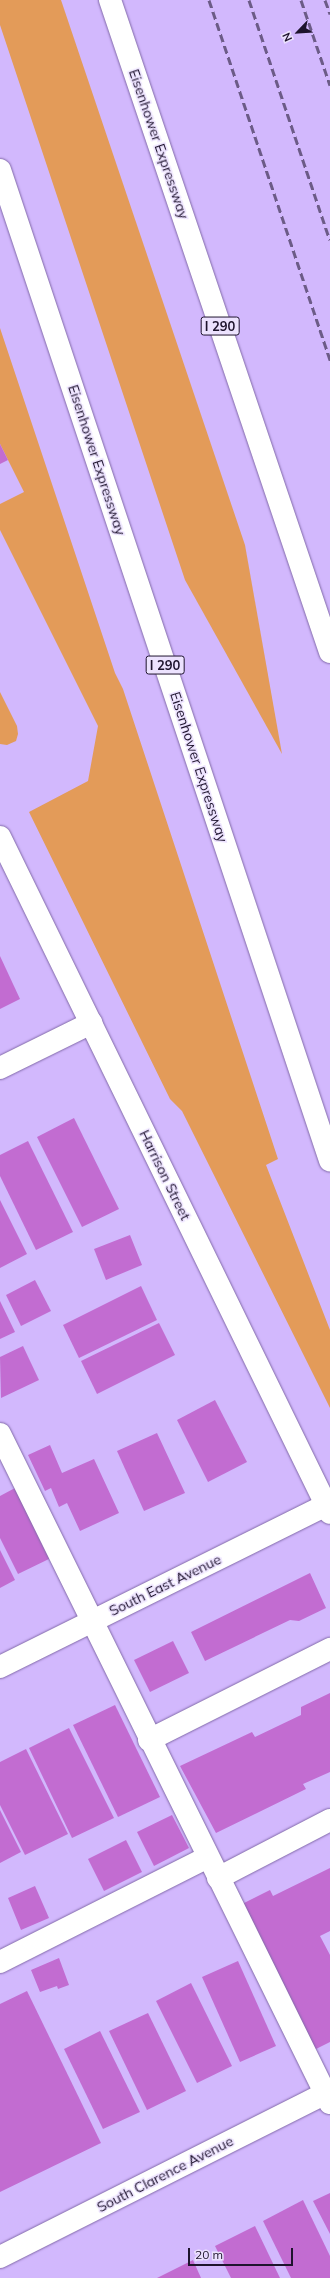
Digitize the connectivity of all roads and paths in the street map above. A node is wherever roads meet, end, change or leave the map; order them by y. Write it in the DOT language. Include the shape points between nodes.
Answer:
graph roads {
  1 [pos="110,0"];
  2 [pos="0,170"];
  3 [pos="330,652"];
  4 [pos="0,837"];
  5 [pos="91,1023"];
  6 [pos="0,1068"];
  7 [pos="330,1160"];
  8 [pos="0,1434"];
  9 [pos="329,1507"];
  10 [pos="91,1622"];
  11 [pos="330,1649"];
  12 [pos="0,1667"];
  13 [pos="149,1740"];
  14 [pos="330,1820"];
  15 [pos="208,1857"];
  16 [pos="218,1878"];
  17 [pos="0,1962"];
  18 [pos="328,2096"];
  19 [pos="0,2257"];
  1 -- 3 [label="main road, Eisenhower Expressway / I 290"];
  2 -- 7 [label="main road, Eisenhower Expressway / I 290"];
  4 -- 5 [label="main road, Harrison Street"];
  5 -- 6 [label="main road"];
  5 -- 9 [label="main road, Harrison Street"];
  8 -- 10 [label="main road"];
  9 -- 10 [label="main road, South East Avenue"];
  10 -- 12 [label="main road, South East Avenue"];
  10 -- 13 [label="main road"];
  11 -- 13 [label="main road"];
  13 -- 15 [label="main road"];
  14 -- 16 [label="main road"];
  15 -- 16 [label="main road"];
  15 -- 17 [label="main road"];
  16 -- 18 [label="main road"];
  18 -- 19 [label="main road, South Clarence Avenue"];
}
